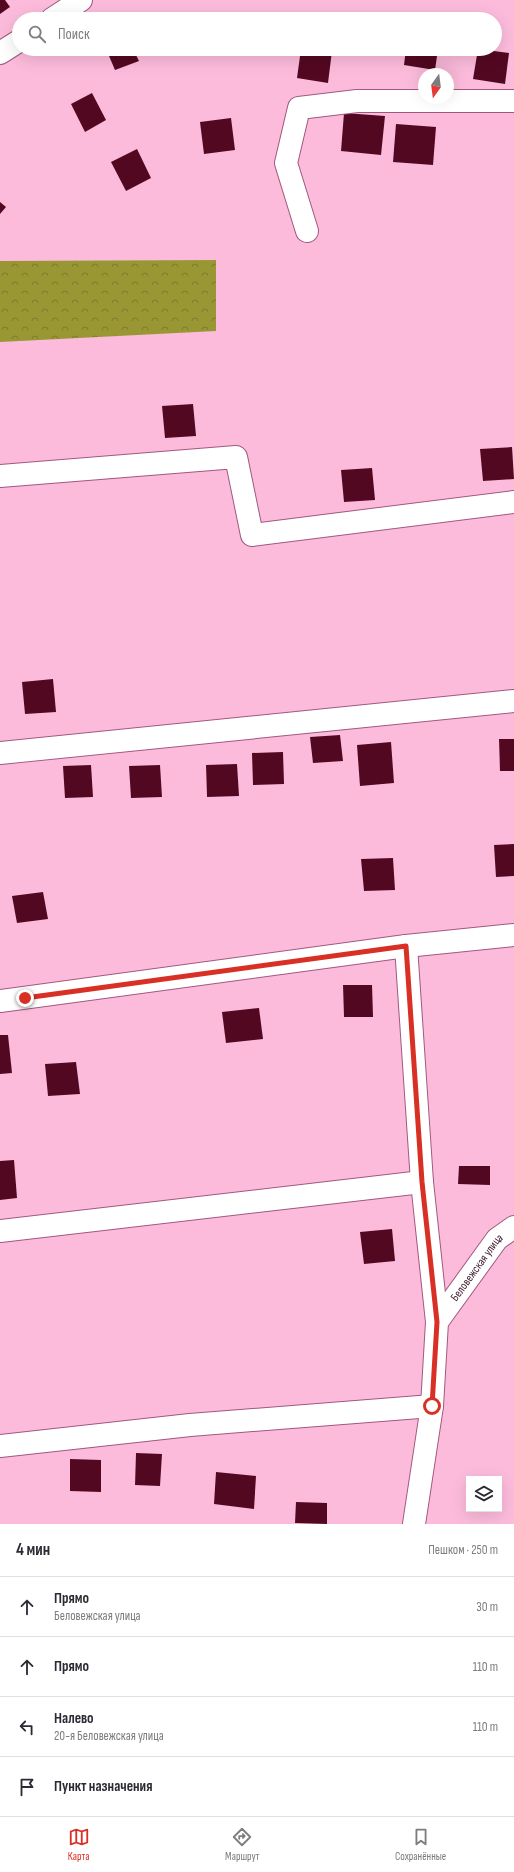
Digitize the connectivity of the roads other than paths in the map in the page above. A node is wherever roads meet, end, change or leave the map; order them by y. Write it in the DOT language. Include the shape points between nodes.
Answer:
graph roads {
  1 [pos="81,0"];
  2 [pos="63,12"];
  3 [pos="12,45"];
  4 [pos="0,53"];
  5 [pos="514,101"];
  6 [pos="307,231"];
  7 [pos="0,476"];
  8 [pos="514,502"];
  9 [pos="514,701"];
  10 [pos="0,753"];
  11 [pos="514,935"];
  12 [pos="406,946"];
  13 [pos="0,1001"];
  14 [pos="422,1182"];
  15 [pos="514,1227"];
  16 [pos="0,1231"];
  17 [pos="437,1322"];
  18 [pos="432,1406"];
  19 [pos="0,1446"];
  20 [pos="414,1524"];
  1 -- 2 [label="street"];
  3 -- 4 [label="street"];
  5 -- 6 [label="street" via="357,101 300,108 286,163"];
  7 -- 8 [label="street" via="236,458 252,535"];
  9 -- 10 [label="street"];
  11 -- 12 [label="street"];
  12 -- 13 [label="street"];
  12 -- 14 [label="street"];
  14 -- 16 [label="street"];
  14 -- 17 [label="street"];
  15 -- 17 [label="street, Беловежская улица" via="497,1239"];
  17 -- 18 [label="street"];
  18 -- 19 [label="street" via="190,1426"];
  18 -- 20 [label="street"];
}
